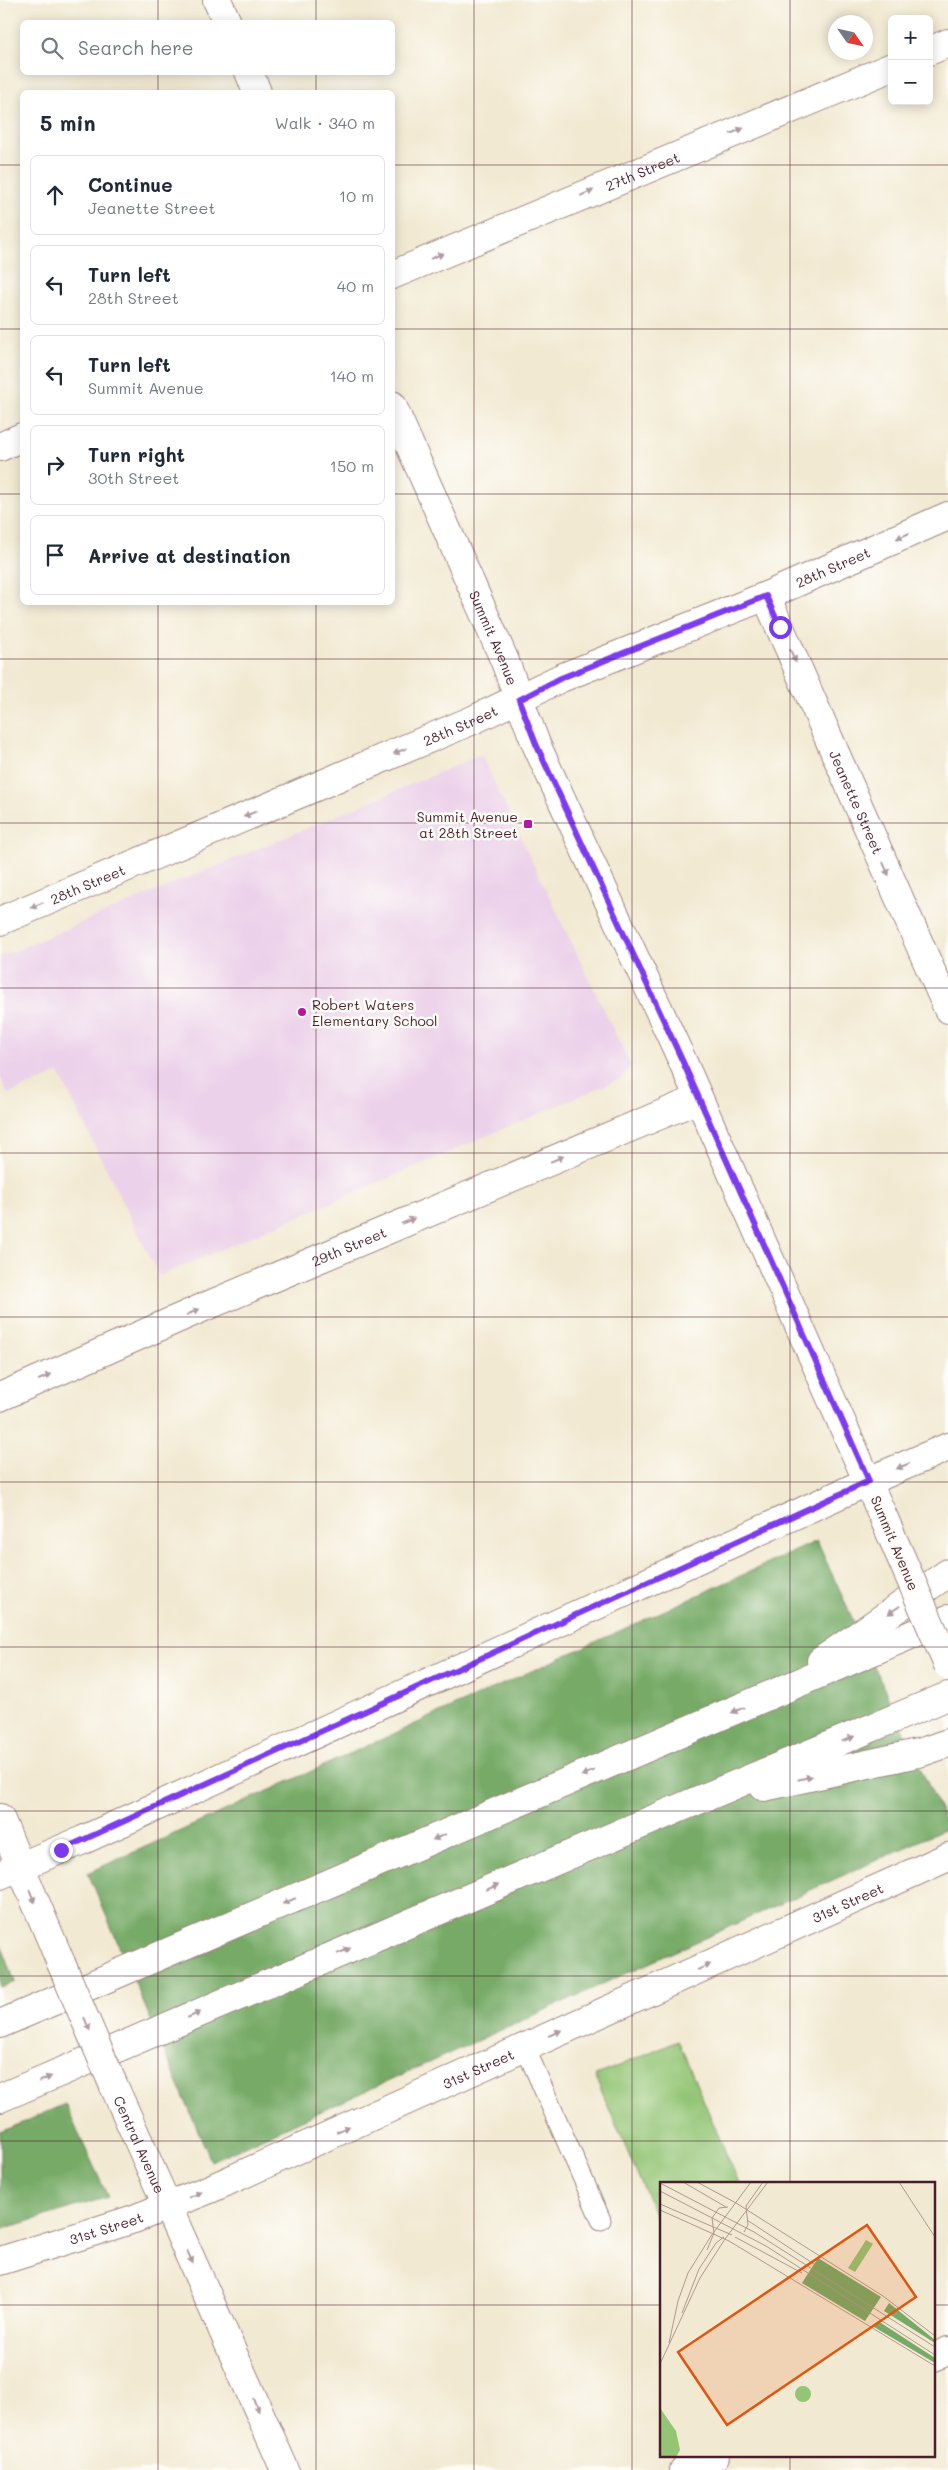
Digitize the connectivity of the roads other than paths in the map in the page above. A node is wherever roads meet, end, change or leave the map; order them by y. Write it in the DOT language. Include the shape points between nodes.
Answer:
graph roads {
  1 [pos="217,0"];
  2 [pos="226,20"];
  3 [pos="948,43"];
  4 [pos="933,49"];
  5 [pos="888,68"];
  6 [pos="250,75"];
  7 [pos="256,90"];
  8 [pos="395,274"];
  9 [pos="395,412"];
  10 [pos="20,438"];
  11 [pos="0,446"];
  12 [pos="948,516"];
  13 [pos="766,596"];
  14 [pos="519,700"];
  15 [pos="0,921"];
  16 [pos="948,1009"];
  17 [pos="698,1099"];
  18 [pos="0,1397"];
  19 [pos="948,1447"];
  20 [pos="869,1481"];
  21 [pos="948,1573"];
  22 [pos="948,1619"];
  23 [pos="948,1665"];
  24 [pos="772,1695"];
  25 [pos="948,1696"];
  26 [pos="948,1743"];
  27 [pos="689,1804"];
  28 [pos="0,1818"];
  29 [pos="948,1857"];
  30 [pos="10,1871"];
  31 [pos="0,2024"];
  32 [pos="526,2046"];
  33 [pos="0,2098"];
  34 [pos="166,2207"];
  35 [pos="601,2220"];
  36 [pos="30,2252"];
  37 [pos="0,2261"];
  38 [pos="0,2273"];
  39 [pos="948,2350"];
  40 [pos="936,2356"];
  41 [pos="711,2458"];
  42 [pos="285,2470"];
  43 [pos="684,2470"];
  1 -- 2 [label="main road"];
  3 -- 4 [label="main road"];
  8 -- 5 [label="main road, 27th Street, one-way"];
  6 -- 7 [label="main road"];
  9 -- 14 [label="main road, Summit Avenue"];
  10 -- 11 [label="main road"];
  12 -- 13 [label="main road, 28th Street, one-way"];
  13 -- 14 [label="main road, 28th Street" via="561,678"];
  13 -- 16 [label="main road, Jeanette Street, one-way"];
  14 -- 15 [label="main road, 28th Street, one-way"];
  14 -- 17 [label="main road, Summit Avenue"];
  18 -- 17 [label="main road, 29th Street, one-way" via="202,1308"];
  17 -- 20 [label="main road, Summit Avenue"];
  19 -- 20 [label="main road, one-way"];
  20 -- 23 [label="main road, Summit Avenue, bridge"];
  20 -- 30 [label="main road"];
  21 -- 24 [label="main road, one-way"];
  22 -- 24 [label="main road"];
  24 -- 31 [label="main road, one-way"];
  27 -- 25 [label="main road, one-way"];
  27 -- 26 [label="main road, one-way" via="922,1752"];
  33 -- 27 [label="main road, one-way"];
  28 -- 30 [label="main road, Central Avenue"];
  32 -- 29 [label="main road, 31st Street, one-way"];
  30 -- 34 [label="main road, Central Avenue, one-way, bridge" via="61,1963"];
  34 -- 32 [label="main road, 31st Street, one-way"];
  32 -- 35 [label="lane"];
  34 -- 36 [label="main road, 31st Street"];
  34 -- 42 [label="main road, Central Avenue, one-way"];
  36 -- 37 [label="main road, 31st Street"];
  36 -- 38 [label="lane"];
  39 -- 40 [label="main road"];
  41 -- 43 [label="main road"];
}
